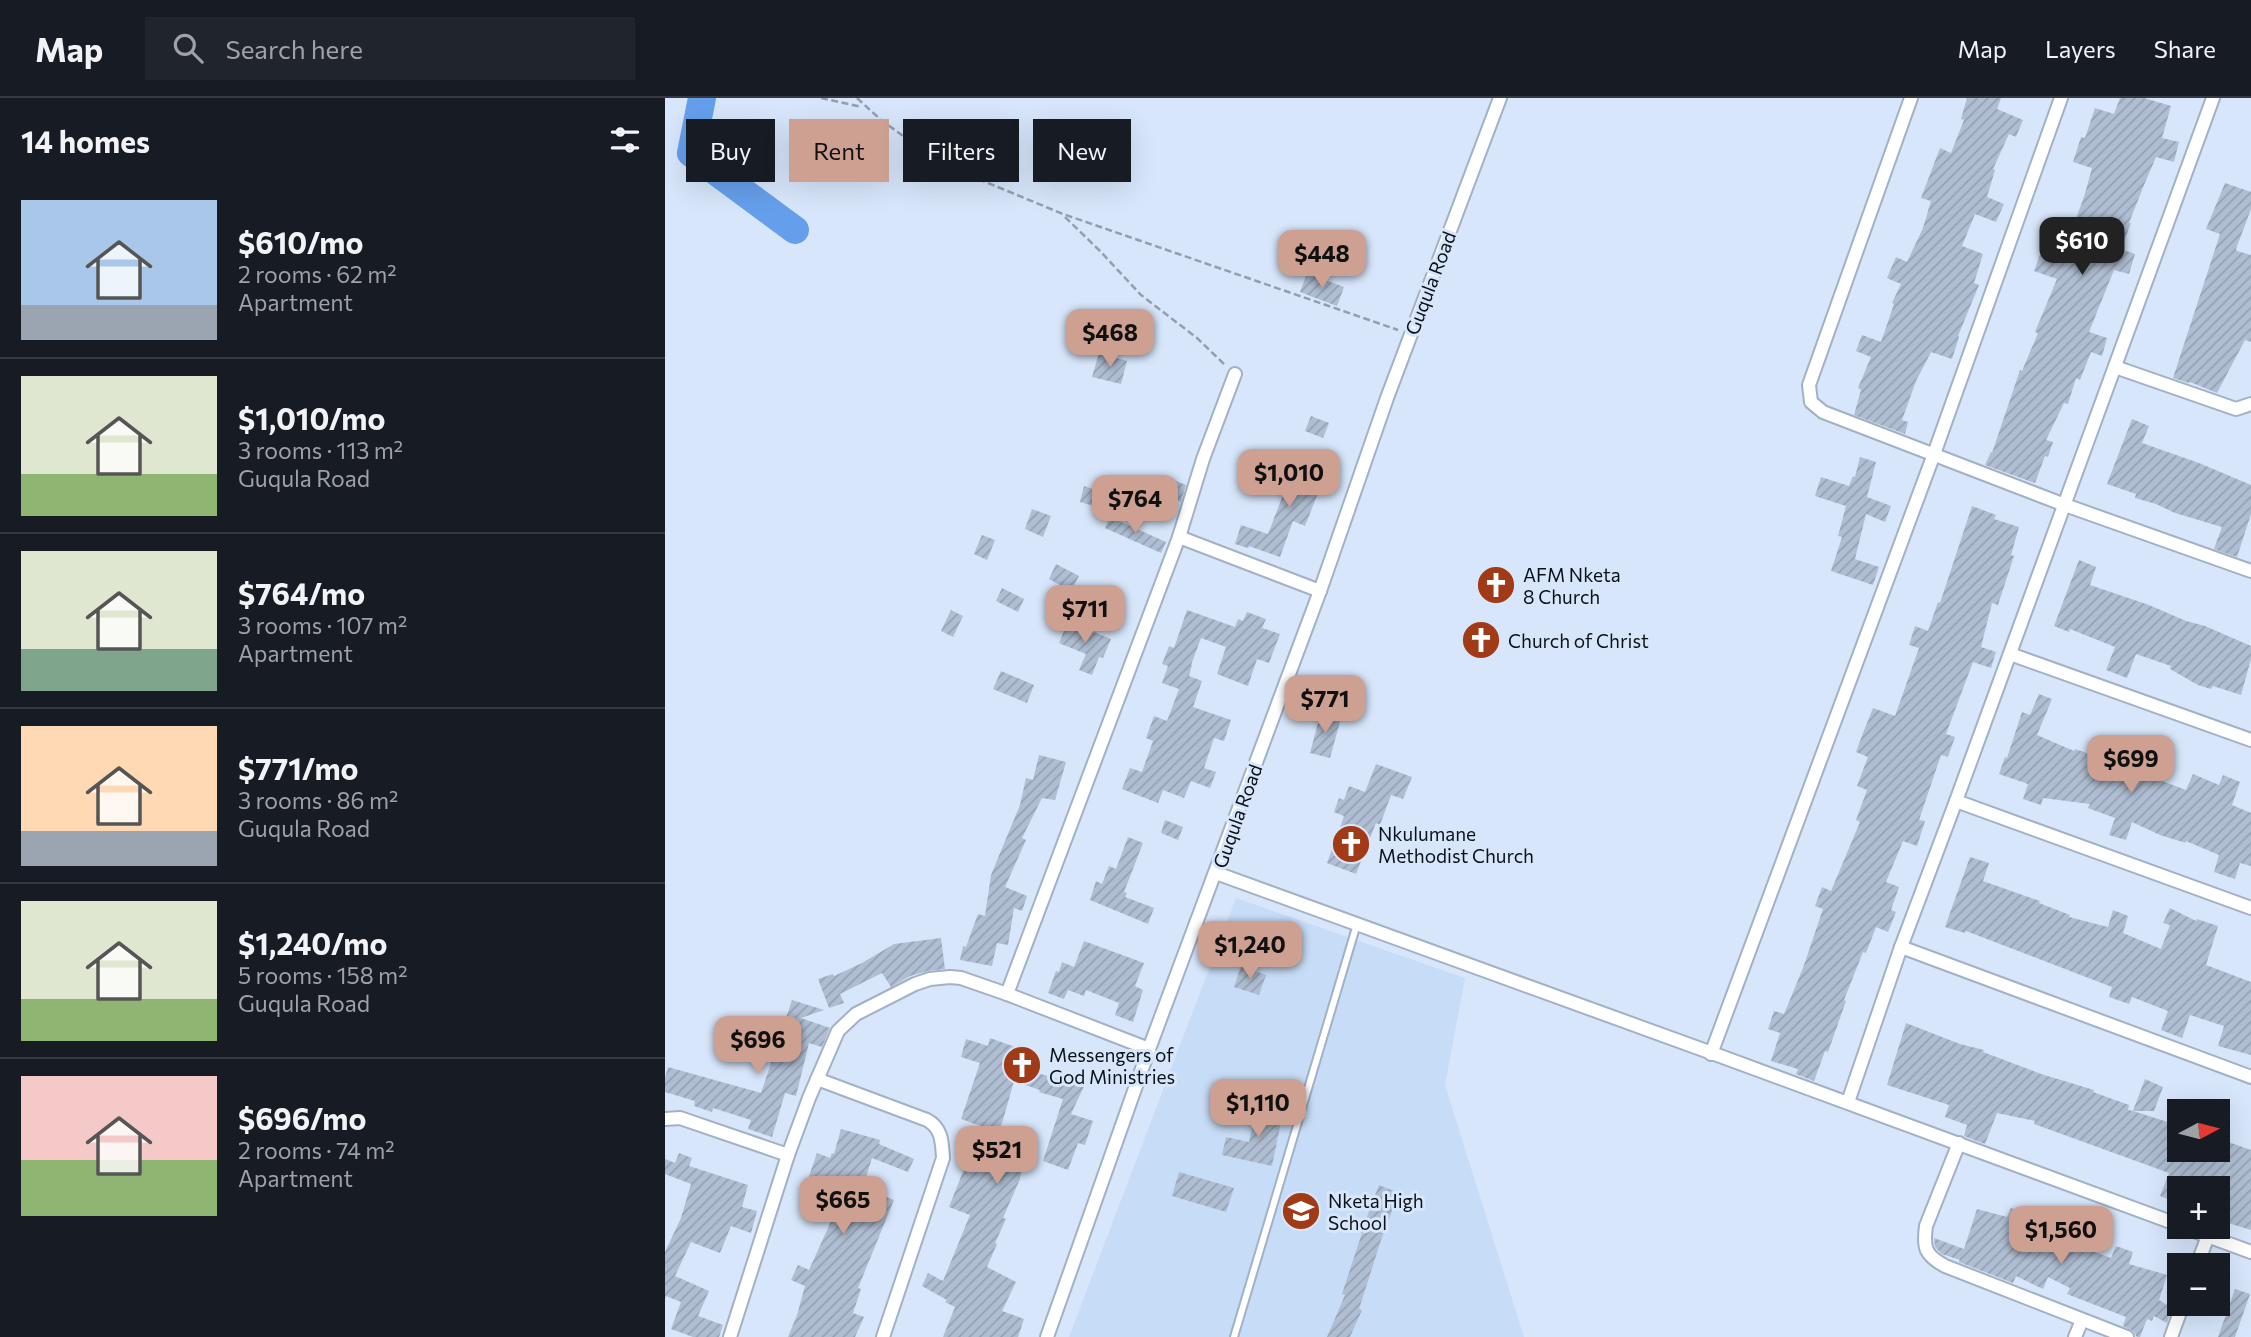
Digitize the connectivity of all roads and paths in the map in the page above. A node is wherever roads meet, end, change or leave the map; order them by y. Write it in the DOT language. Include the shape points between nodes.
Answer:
graph roads {
  1 [pos="821,98"];
  2 [pos="857,98"];
  3 [pos="1500,98"];
  4 [pos="1911,98"];
  5 [pos="2061,98"];
  6 [pos="2214,98"];
  7 [pos="866,108"];
  8 [pos="1063,214"];
  9 [pos="1411,334"];
  10 [pos="2115,367"];
  11 [pos="1235,374"];
  12 [pos="2251,404"];
  13 [pos="1934,454"];
  14 [pos="2065,505"];
  15 [pos="1179,537"];
  16 [pos="2251,571"];
  17 [pos="1320,591"];
  18 [pos="2010,654"];
  19 [pos="2251,740"];
  20 [pos="1956,801"];
  21 [pos="1216,873"];
  22 [pos="2251,908"];
  23 [pos="1357,924"];
  24 [pos="1901,947"];
  25 [pos="1007,994"];
  26 [pos="1149,1049"];
  27 [pos="1711,1054"];
  28 [pos="2251,1077"];
  29 [pos="817,1079"];
  30 [pos="1848,1101"];
  31 [pos="665,1119"];
  32 [pos="1959,1143"];
  33 [pos="788,1155"];
  34 [pos="2167,1221"];
  35 [pos="2216,1239"];
  36 [pos="2251,1252"];
  37 [pos="2179,1316"];
  38 [pos="2082,1320"];
  39 [pos="730,1337"];
  40 [pos="883,1337"];
  41 [pos="1047,1337"];
  42 [pos="1234,1337"];
  43 [pos="2075,1337"];
  44 [pos="2127,1337"];
  45 [pos="2171,1337"];
  1 -- 7 [label="path"];
  2 -- 7 [label="path"];
  3 -- 9 [label="street, Guqula Road"];
  4 -- 13 [label="street" via="1809,395 1823,412"];
  5 -- 13 [label="street"];
  6 -- 10 [label="street"];
  7 -- 8 [label="path" via="942,164"];
  8 -- 9 [label="path"];
  8 -- 11 [label="path" via="1141,295"];
  9 -- 17 [label="street, Guqula Road"];
  10 -- 12 [label="street" via="2237,409"];
  10 -- 14 [label="street"];
  11 -- 15 [label="street"];
  13 -- 14 [label="street"];
  13 -- 27 [label="street"];
  14 -- 16 [label="street"];
  14 -- 18 [label="street"];
  15 -- 17 [label="street"];
  15 -- 25 [label="street"];
  17 -- 21 [label="street, Guqula Road"];
  18 -- 19 [label="street"];
  18 -- 20 [label="street"];
  20 -- 22 [label="street"];
  20 -- 24 [label="street"];
  21 -- 23 [label="street"];
  21 -- 26 [label="street, Guqula Road"];
  23 -- 27 [label="street"];
  23 -- 42 [label="lane"];
  24 -- 28 [label="street"];
  24 -- 30 [label="street"];
  25 -- 26 [label="street"];
  25 -- 29 [label="street" via="961,978 915,984 847,1021"];
  26 -- 41 [label="street, Guqula Road"];
  27 -- 30 [label="street"];
  29 -- 33 [label="street"];
  29 -- 40 [label="street" via="927,1120 942,1141 943,1158"];
  30 -- 32 [label="street"];
  31 -- 33 [label="street" via="680,1118"];
  32 -- 34 [label="street"];
  32 -- 38 [label="street" via="1926,1226 1926,1253 1945,1266"];
  33 -- 39 [label="street"];
  35 -- 36 [label="street"];
  37 -- 45 [label="street"];
  38 -- 43 [label="street"];
  38 -- 44 [label="street"];
}
